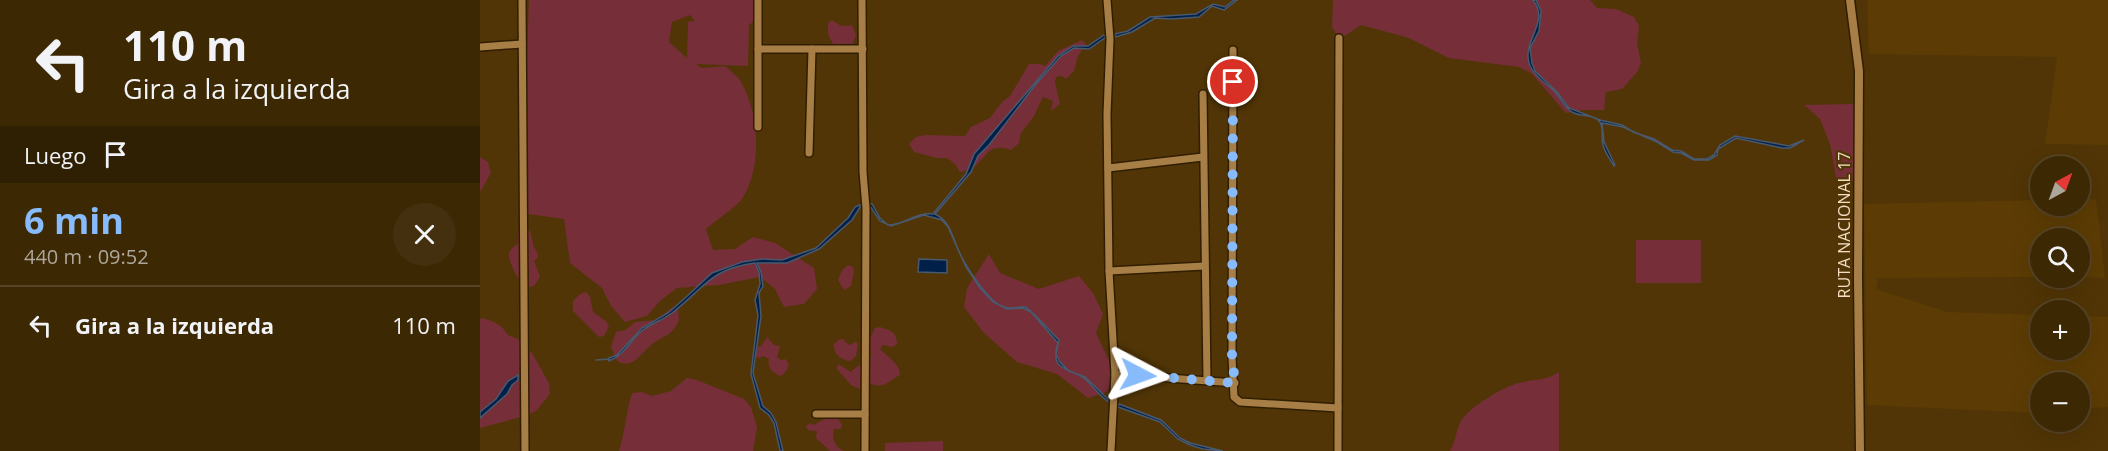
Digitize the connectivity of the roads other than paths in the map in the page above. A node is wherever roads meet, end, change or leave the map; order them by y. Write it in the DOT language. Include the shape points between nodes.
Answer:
graph roads {
  1 [pos="522,0"];
  2 [pos="758,0"];
  3 [pos="862,0"];
  4 [pos="1107,0"];
  5 [pos="1850,0"];
  6 [pos="1339,38"];
  7 [pos="522,44"];
  8 [pos="480,47"];
  9 [pos="758,49"];
  10 [pos="812,49"];
  11 [pos="863,49"];
  12 [pos="1233,50"];
  13 [pos="1203,94"];
  14 [pos="758,127"];
  15 [pos="809,153"];
  16 [pos="1203,157"];
  17 [pos="1108,168"];
  18 [pos="1204,266"];
  19 [pos="1109,271"];
  20 [pos="1115,374"];
  21 [pos="1207,380"];
  22 [pos="1235,383"];
  23 [pos="1338,408"];
  24 [pos="816,414"];
  25 [pos="865,414"];
  26 [pos="525,451"];
  27 [pos="865,451"];
  28 [pos="1111,451"];
  29 [pos="1338,451"];
  30 [pos="1860,451"];
  1 -- 7 [label="street"];
  2 -- 9 [label="street"];
  3 -- 11 [label="street"];
  4 -- 17 [label="street"];
  5 -- 30 [label="street, RUTA NACIONAL 17" via="1859,71"];
  6 -- 23 [label="street"];
  7 -- 8 [label="street"];
  7 -- 26 [label="street"];
  9 -- 10 [label="street"];
  9 -- 14 [label="street"];
  10 -- 11 [label="street"];
  10 -- 15 [label="street"];
  11 -- 25 [label="street"];
  12 -- 22 [label="street"];
  13 -- 16 [label="street"];
  16 -- 17 [label="street"];
  16 -- 18 [label="street"];
  17 -- 19 [label="street"];
  18 -- 19 [label="street"];
  18 -- 21 [label="street"];
  19 -- 20 [label="street"];
  20 -- 21 [label="street"];
  20 -- 28 [label="street"];
  21 -- 22 [label="street"];
  22 -- 23 [label="street" via="1234,398 1240,402"];
  23 -- 29 [label="street"];
  24 -- 25 [label="street"];
  25 -- 27 [label="street"];
}
